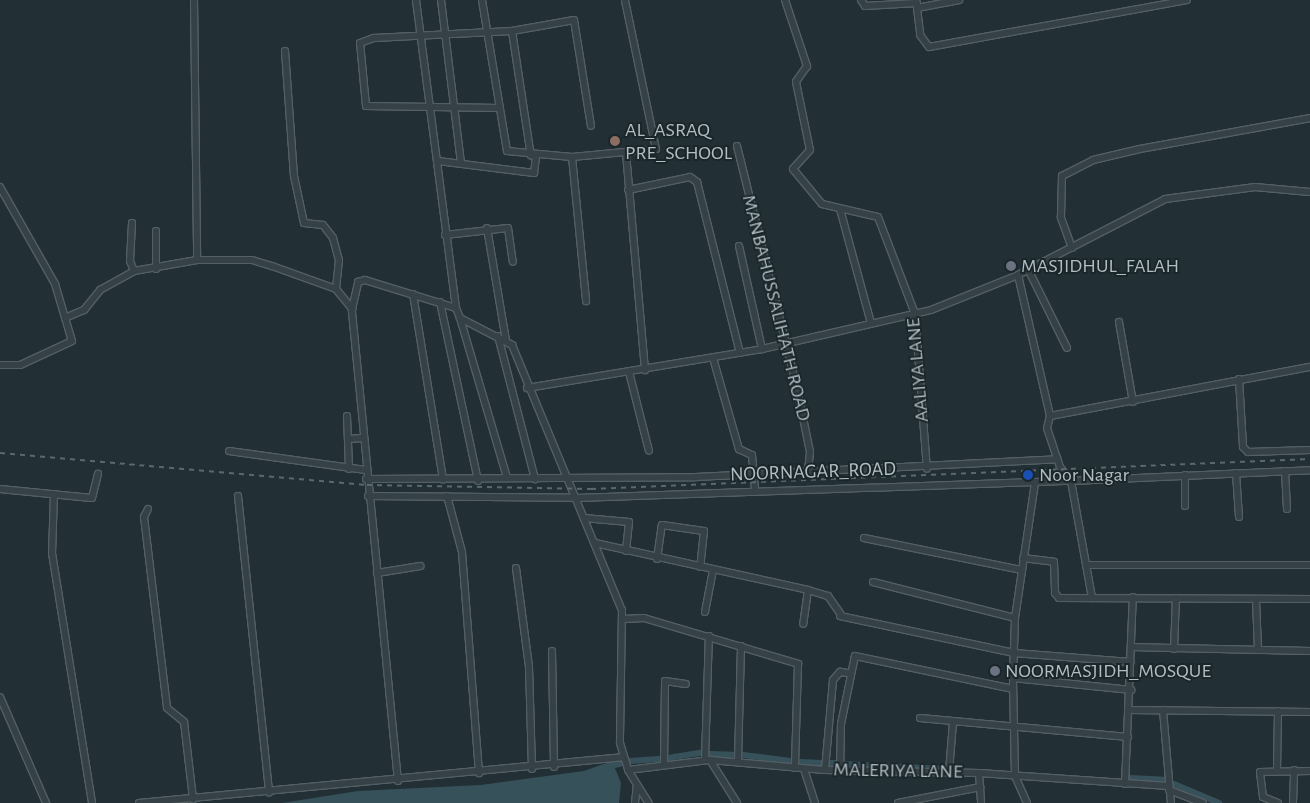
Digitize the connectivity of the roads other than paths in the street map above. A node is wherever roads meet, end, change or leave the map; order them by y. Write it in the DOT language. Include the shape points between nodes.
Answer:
graph roads {
  1 [pos="194,0"];
  2 [pos="416,0"];
  3 [pos="441,0"];
  4 [pos="482,0"];
  5 [pos="625,0"];
  6 [pos="785,0"];
  7 [pos="861,0"];
  8 [pos="960,0"];
  9 [pos="1187,0"];
  10 [pos="917,4"];
  11 [pos="512,31"];
  12 [pos="488,33"];
  13 [pos="421,34"];
  14 [pos="447,37"];
  15 [pos="285,51"];
  16 [pos="430,106"];
  17 [pos="456,107"];
  18 [pos="500,108"];
  19 [pos="1310,118"];
  20 [pos="591,126"];
  21 [pos="737,146"];
  22 [pos="626,153"];
  23 [pos="534,156"];
  24 [pos="572,157"];
  25 [pos="438,161"];
  26 [pos="461,163"];
  27 [pos="0,187"];
  28 [pos="628,190"];
  29 [pos="1310,192"];
  30 [pos="840,209"];
  31 [pos="132,223"];
  32 [pos="487,228"];
  33 [pos="156,231"];
  34 [pos="445,235"];
  35 [pos="739,246"];
  36 [pos="1072,248"];
  37 [pos="197,260"];
  38 [pos="513,262"];
  39 [pos="156,269"];
  40 [pos="1028,269"];
  41 [pos="134,271"];
  42 [pos="1018,275"];
  43 [pos="336,289"];
  44 [pos="413,294"];
  45 [pos="586,301"];
  46 [pos="440,302"];
  47 [pos="456,308"];
  48 [pos="352,309"];
  49 [pos="915,314"];
  50 [pos="66,318"];
  51 [pos="460,318"];
  52 [pos="1118,322"];
  53 [pos="871,323"];
  54 [pos="498,336"];
  55 [pos="506,340"];
  56 [pos="785,342"];
  57 [pos="1067,348"];
  58 [pos="762,349"];
  59 [pos="740,353"];
  60 [pos="713,358"];
  61 [pos="0,364"];
  62 [pos="1310,367"];
  63 [pos="645,370"];
  64 [pos="630,372"];
  65 [pos="1239,380"];
  66 [pos="527,388"];
  67 [pos="1133,402"];
  68 [pos="347,416"];
  69 [pos="1050,416"];
  70 [pos="364,438"];
  71 [pos="348,439"];
  72 [pos="1310,450"];
  73 [pos="229,451"];
  74 [pos="649,451"];
  75 [pos="1058,459"];
  76 [pos="927,468"];
  77 [pos="349,469"];
  78 [pos="366,470"];
  79 [pos="1310,470"];
  80 [pos="1284,471"];
  81 [pos="808,472"];
  82 [pos="1236,473"];
  83 [pos="98,474"];
  84 [pos="754,474"];
  85 [pos="1185,475"];
  86 [pos="507,478"];
  87 [pos="366,479"];
  88 [pos="536,479"];
  89 [pos="443,480"];
  90 [pos="568,480"];
  91 [pos="478,481"];
  92 [pos="1071,481"];
  93 [pos="1035,482"];
  94 [pos="0,489"];
  95 [pos="755,492"];
  96 [pos="54,494"];
  97 [pos="238,496"];
  98 [pos="368,496"];
  99 [pos="447,496"];
  100 [pos="576,498"];
  101 [pos="1185,506"];
  102 [pos="148,509"];
  103 [pos="1287,509"];
  104 [pos="1239,517"];
  105 [pos="584,518"];
  106 [pos="864,538"];
  107 [pos="595,543"];
  108 [pos="626,551"];
  109 [pos="1023,558"];
  110 [pos="657,559"];
  111 [pos="1089,565"];
  112 [pos="1310,565"];
  113 [pos="420,566"];
  114 [pos="700,567"];
  115 [pos="516,568"];
  116 [pos="713,570"];
  117 [pos="1021,570"];
  118 [pos="377,572"];
  119 [pos="873,582"];
  120 [pos="808,590"];
  121 [pos="1133,597"];
  122 [pos="1092,598"];
  123 [pos="1176,598"];
  124 [pos="1310,599"];
  125 [pos="1256,600"];
  126 [pos="705,612"];
  127 [pos="1015,618"];
  128 [pos="624,619"];
  129 [pos="803,624"];
  130 [pos="709,636"];
  131 [pos="741,646"];
  132 [pos="1132,647"];
  133 [pos="1174,649"];
  134 [pos="1258,650"];
  135 [pos="1310,650"];
  136 [pos="552,652"];
  137 [pos="1014,654"];
  138 [pos="1131,662"];
  139 [pos="848,673"];
  140 [pos="1013,678"];
  141 [pos="686,684"];
  142 [pos="1013,689"];
  143 [pos="1131,690"];
  144 [pos="0,697"];
  145 [pos="1130,710"];
  146 [pos="1163,710"];
  147 [pos="1278,711"];
  148 [pos="1310,712"];
  149 [pos="920,718"];
  150 [pos="953,722"];
  151 [pos="1015,730"];
  152 [pos="1128,737"];
  153 [pos="622,757"];
  154 [pos="708,760"];
  155 [pos="738,761"];
  156 [pos="664,765"];
  157 [pos="554,767"];
  158 [pos="532,768"];
  159 [pos="795,768"];
  160 [pos="804,769"];
  161 [pos="628,770"];
  162 [pos="825,770"];
  163 [pos="1277,770"];
  164 [pos="1294,770"];
  165 [pos="840,771"];
  166 [pos="1310,771"];
  167 [pos="949,772"];
  168 [pos="479,773"];
  169 [pos="979,773"];
  170 [pos="1015,776"];
  171 [pos="398,781"];
  172 [pos="1125,784"];
  173 [pos="637,785"];
  174 [pos="980,787"];
  175 [pos="1169,788"];
  176 [pos="269,792"];
  177 [pos="193,799"];
  178 [pos="46,803"];
  179 [pos="92,803"];
  180 [pos="139,803"];
  181 [pos="635,803"];
  182 [pos="649,803"];
  183 [pos="737,803"];
  184 [pos="815,803"];
  185 [pos="898,803"];
  186 [pos="981,803"];
  187 [pos="1027,803"];
  188 [pos="1170,803"];
  189 [pos="1203,803"];
  190 [pos="1278,803"];
  191 [pos="1293,803"];
  1 -- 37 [label="street"];
  2 -- 13 [label="street"];
  3 -- 14 [label="street"];
  4 -- 12 [label="street"];
  5 -- 22 [label="street" via="656,149"];
  6 -- 30 [label="street" via="806,66 796,82 810,150 793,169 822,204"];
  7 -- 10 [label="street" via="865,6"];
  8 -- 10 [label="street"];
  9 -- 10 [label="street" via="929,46 920,35"];
  11 -- 12 [label="street"];
  11 -- 20 [label="street" via="574,20"];
  11 -- 23 [label="street"];
  12 -- 14 [label="street"];
  12 -- 18 [label="street"];
  13 -- 14 [label="street"];
  13 -- 16 [label="street"];
  13 -- 16 [label="street" via="361,40 365,104"];
  14 -- 17 [label="street"];
  15 -- 43 [label="street" via="294,176 304,223 323,225 333,238 339,260"];
  16 -- 17 [label="street"];
  16 -- 25 [label="street"];
  17 -- 18 [label="street"];
  17 -- 26 [label="street"];
  18 -- 23 [label="street" via="507,151"];
  19 -- 36 [label="street" via="1140,149 1093,160 1062,176 1061,217"];
  21 -- 56 [label="street, MANBAHUSSALIHATH ROAD"];
  22 -- 24 [label="street"];
  22 -- 28 [label="street"];
  23 -- 24 [label="street"];
  23 -- 26 [label="street" via="534,174"];
  24 -- 45 [label="street"];
  25 -- 26 [label="street"];
  25 -- 34 [label="street"];
  27 -- 50 [label="street" via="43,259"];
  28 -- 59 [label="street" via="690,177 697,182"];
  28 -- 63 [label="street"];
  29 -- 36 [label="street" via="1255,187 1165,199"];
  30 -- 49 [label="street, AALIYA LANE" via="878,217"];
  30 -- 53 [label="street"];
  31 -- 41 [label="street" via="130,261"];
  32 -- 34 [label="street"];
  32 -- 38 [label="street" via="508,228"];
  32 -- 55 [label="street"];
  33 -- 39 [label="street"];
  34 -- 47 [label="street"];
  35 -- 58 [label="street"];
  36 -- 40 [label="street"];
  37 -- 39 [label="street"];
  37 -- 43 [label="street" via="252,260"];
  39 -- 41 [label="street"];
  40 -- 42 [label="street"];
  40 -- 57 [label="street"];
  41 -- 50 [label="street" via="100,290 84,310"];
  42 -- 49 [label="street"];
  42 -- 69 [label="street"];
  43 -- 48 [label="street"];
  44 -- 46 [label="street"];
  44 -- 48 [label="street" via="365,280 358,282"];
  44 -- 89 [label="street"];
  46 -- 47 [label="street"];
  46 -- 91 [label="street"];
  47 -- 51 [label="street"];
  48 -- 70 [label="street"];
  49 -- 53 [label="street"];
  49 -- 76 [label="street, AALIYA LANE"];
  50 -- 61 [label="street" via="72,341 66,347 20,365"];
  51 -- 54 [label="street"];
  51 -- 86 [label="street"];
  52 -- 67 [label="street"];
  53 -- 56 [label="street"];
  54 -- 55 [label="street"];
  54 -- 88 [label="street"];
  55 -- 66 [label="street" via="515,351"];
  56 -- 58 [label="street"];
  56 -- 81 [label="street, MANBAHUSSALIHATH ROAD" via="810,452"];
  58 -- 59 [label="street"];
  59 -- 60 [label="street"];
  60 -- 63 [label="street"];
  60 -- 84 [label="street" via="739,450 752,455"];
  62 -- 65 [label="street"];
  63 -- 64 [label="street"];
  64 -- 66 [label="street"];
  64 -- 74 [label="street"];
  65 -- 67 [label="street"];
  65 -- 72 [label="street" via="1243,447 1248,452"];
  66 -- 90 [label="street"];
  67 -- 69 [label="street"];
  68 -- 71 [label="street"];
  69 -- 75 [label="street" via="1047,428"];
  70 -- 71 [label="street"];
  70 -- 78 [label="street"];
  71 -- 77 [label="street"];
  73 -- 77 [label="street"];
  75 -- 76 [label="street, NOORNAGAR_ROAD"];
  75 -- 92 [label="street"];
  76 -- 81 [label="street, NOORNAGAR_ROAD"];
  77 -- 78 [label="street"];
  78 -- 87 [label="street"];
  79 -- 80 [label="street"];
  80 -- 82 [label="street"];
  80 -- 103 [label="street"];
  81 -- 84 [label="street, NOORNAGAR_ROAD"];
  82 -- 85 [label="street"];
  82 -- 104 [label="street"];
  83 -- 96 [label="street" via="92,498"];
  84 -- 90 [label="street, NOORNAGAR_ROAD"];
  84 -- 95 [label="street"];
  85 -- 92 [label="street"];
  85 -- 101 [label="street"];
  86 -- 88 [label="street, NOORNAGAR_ROAD"];
  86 -- 91 [label="street, NOORNAGAR_ROAD"];
  87 -- 89 [label="street, NOORNAGAR_ROAD"];
  87 -- 98 [label="street"];
  88 -- 90 [label="street, NOORNAGAR_ROAD"];
  89 -- 91 [label="street, NOORNAGAR_ROAD"];
  90 -- 100 [label="street"];
  92 -- 93 [label="street"];
  92 -- 111 [label="street"];
  93 -- 95 [label="street"];
  93 -- 109 [label="street"];
  94 -- 96 [label="street"];
  95 -- 100 [label="street"];
  96 -- 179 [label="street" via="52,552"];
  97 -- 176 [label="street"];
  98 -- 99 [label="street"];
  98 -- 118 [label="street"];
  99 -- 100 [label="street"];
  99 -- 168 [label="street" via="462,552"];
  100 -- 105 [label="street"];
  102 -- 177 [label="street" via="144,517 167,708 184,722"];
  105 -- 107 [label="street"];
  105 -- 108 [label="street" via="629,522"];
  106 -- 117 [label="street"];
  107 -- 108 [label="street"];
  107 -- 128 [label="street"];
  108 -- 110 [label="street"];
  109 -- 117 [label="street"];
  109 -- 122 [label="street" via="1054,562 1058,597"];
  110 -- 114 [label="street"];
  110 -- 114 [label="street" via="662,524 704,531"];
  111 -- 112 [label="street"];
  111 -- 122 [label="street"];
  113 -- 118 [label="street"];
  114 -- 116 [label="street"];
  115 -- 158 [label="street" via="529,666"];
  116 -- 120 [label="street"];
  116 -- 126 [label="street"];
  117 -- 127 [label="street"];
  118 -- 171 [label="street"];
  119 -- 127 [label="street"];
  120 -- 129 [label="street"];
  120 -- 137 [label="street" via="828,596 840,614"];
  121 -- 122 [label="street"];
  121 -- 123 [label="street"];
  121 -- 132 [label="street"];
  123 -- 125 [label="street"];
  123 -- 133 [label="street"];
  124 -- 125 [label="street"];
  125 -- 134 [label="street"];
  127 -- 137 [label="street"];
  128 -- 130 [label="street" via="644,618"];
  128 -- 153 [label="street" via="619,732"];
  130 -- 131 [label="street"];
  130 -- 154 [label="street"];
  131 -- 155 [label="street"];
  131 -- 159 [label="street" via="800,666"];
  132 -- 133 [label="street"];
  132 -- 138 [label="street"];
  133 -- 134 [label="street"];
  134 -- 135 [label="street"];
  136 -- 157 [label="street"];
  137 -- 138 [label="street"];
  137 -- 140 [label="street"];
  138 -- 143 [label="street"];
  139 -- 142 [label="street" via="855,656"];
  139 -- 162 [label="street" via="840,672 833,680"];
  139 -- 165 [label="street"];
  140 -- 142 [label="street"];
  140 -- 143 [label="street"];
  141 -- 156 [label="street" via="665,681"];
  142 -- 151 [label="street"];
  143 -- 145 [label="street"];
  144 -- 178 [label="street"];
  145 -- 146 [label="street"];
  145 -- 152 [label="street"];
  146 -- 147 [label="street"];
  146 -- 175 [label="street"];
  147 -- 148 [label="street"];
  147 -- 163 [label="street"];
  149 -- 150 [label="street"];
  150 -- 151 [label="street"];
  150 -- 167 [label="street"];
  151 -- 152 [label="street"];
  151 -- 170 [label="street"];
  152 -- 172 [label="street"];
  153 -- 157 [label="street"];
  153 -- 161 [label="street"];
  154 -- 155 [label="street, MALERIYA LANE"];
  154 -- 156 [label="street, MALERIYA LANE"];
  154 -- 183 [label="street"];
  155 -- 159 [label="street, MALERIYA LANE"];
  156 -- 161 [label="street, MALERIYA LANE"];
  157 -- 158 [label="street"];
  158 -- 168 [label="street"];
  159 -- 160 [label="street, MALERIYA LANE"];
  160 -- 162 [label="street, MALERIYA LANE"];
  160 -- 184 [label="street"];
  161 -- 173 [label="street"];
  162 -- 165 [label="street, MALERIYA LANE"];
  163 -- 164 [label="street"];
  163 -- 190 [label="street" via="1260,772 1260,785 1263,797"];
  164 -- 166 [label="street"];
  164 -- 191 [label="street"];
  165 -- 167 [label="street, MALERIYA LANE"];
  167 -- 169 [label="street, MALERIYA LANE"];
  168 -- 171 [label="street"];
  169 -- 170 [label="street, MALERIYA LANE"];
  169 -- 174 [label="street"];
  170 -- 172 [label="street, MALERIYA LANE"];
  170 -- 187 [label="street"];
  171 -- 176 [label="street"];
  172 -- 175 [label="street, MALERIYA LANE"];
  173 -- 181 [label="street"];
  173 -- 182 [label="street"];
  174 -- 185 [label="street"];
  174 -- 186 [label="street"];
  175 -- 188 [label="street"];
  175 -- 189 [label="street, MALERIYA LANE"];
  176 -- 177 [label="street"];
  177 -- 180 [label="street"];
}
